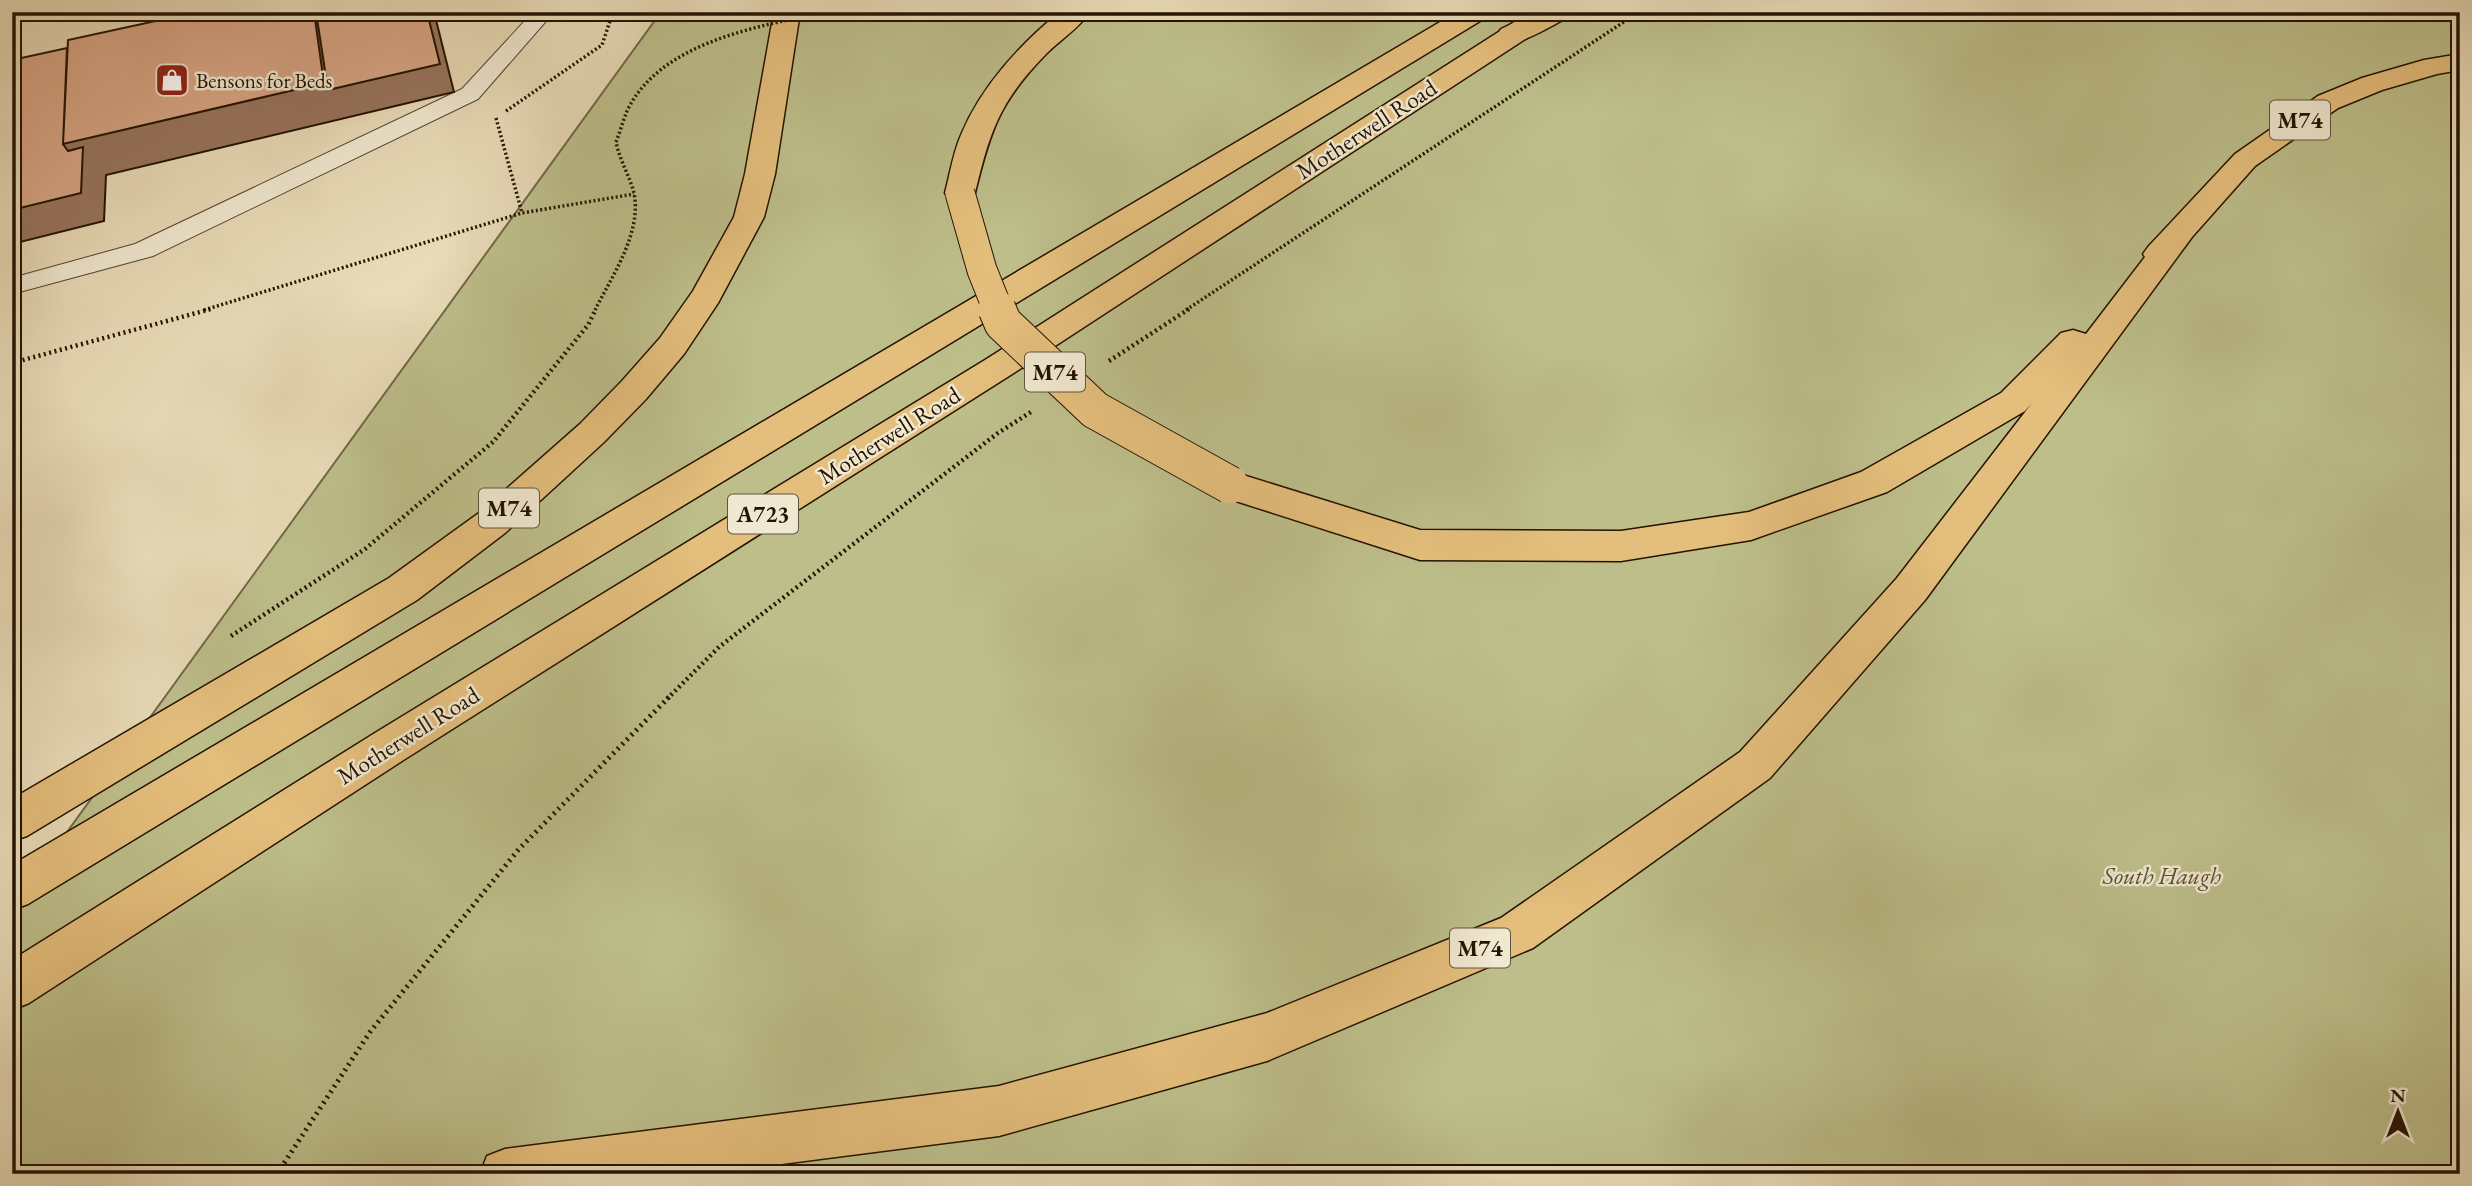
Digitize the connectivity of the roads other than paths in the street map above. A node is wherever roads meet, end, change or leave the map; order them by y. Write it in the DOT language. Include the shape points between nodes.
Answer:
graph roads {
  1 [pos="544,12"];
  2 [pos="787,12"];
  3 [pos="1077,12"];
  4 [pos="1476,12"];
  5 [pos="1549,12"];
  6 [pos="1558,12"];
  7 [pos="1510,35"];
  8 [pos="2460,62"];
  9 [pos="2177,237"];
  10 [pos="12,286"];
  11 [pos="12,822"];
  12 [pos="12,889"];
  13 [pos="12,987"];
  14 [pos="505,1174"];
  1 -- 10 [label="lane" via="470,94 144,250"];
  2 -- 11 [label="main road, M74" via="749,217 707,295 634,390 492,523 403,589"];
  3 -- 9 [label="main road, M74, bridge" via="1007,80 975,134 960,193 1003,323 1095,410 1230,485 1420,545 1621,546 1751,526 1874,482 2013,402"];
  4 -- 12 [label="main road, Motherwell Road / A723"];
  5 -- 7 [label="main road, Motherwell Road / A723"];
  6 -- 7 [label="main road"];
  7 -- 13 [label="main road, Motherwell Road / A723" via="985,375"];
  8 -- 9 [label="main road, M74" via="2372,84 2328,102 2245,160"];
  9 -- 14 [label="main road, M74" via="1911,589 1755,765 1517,933 1266,1037 999,1111"];
}
